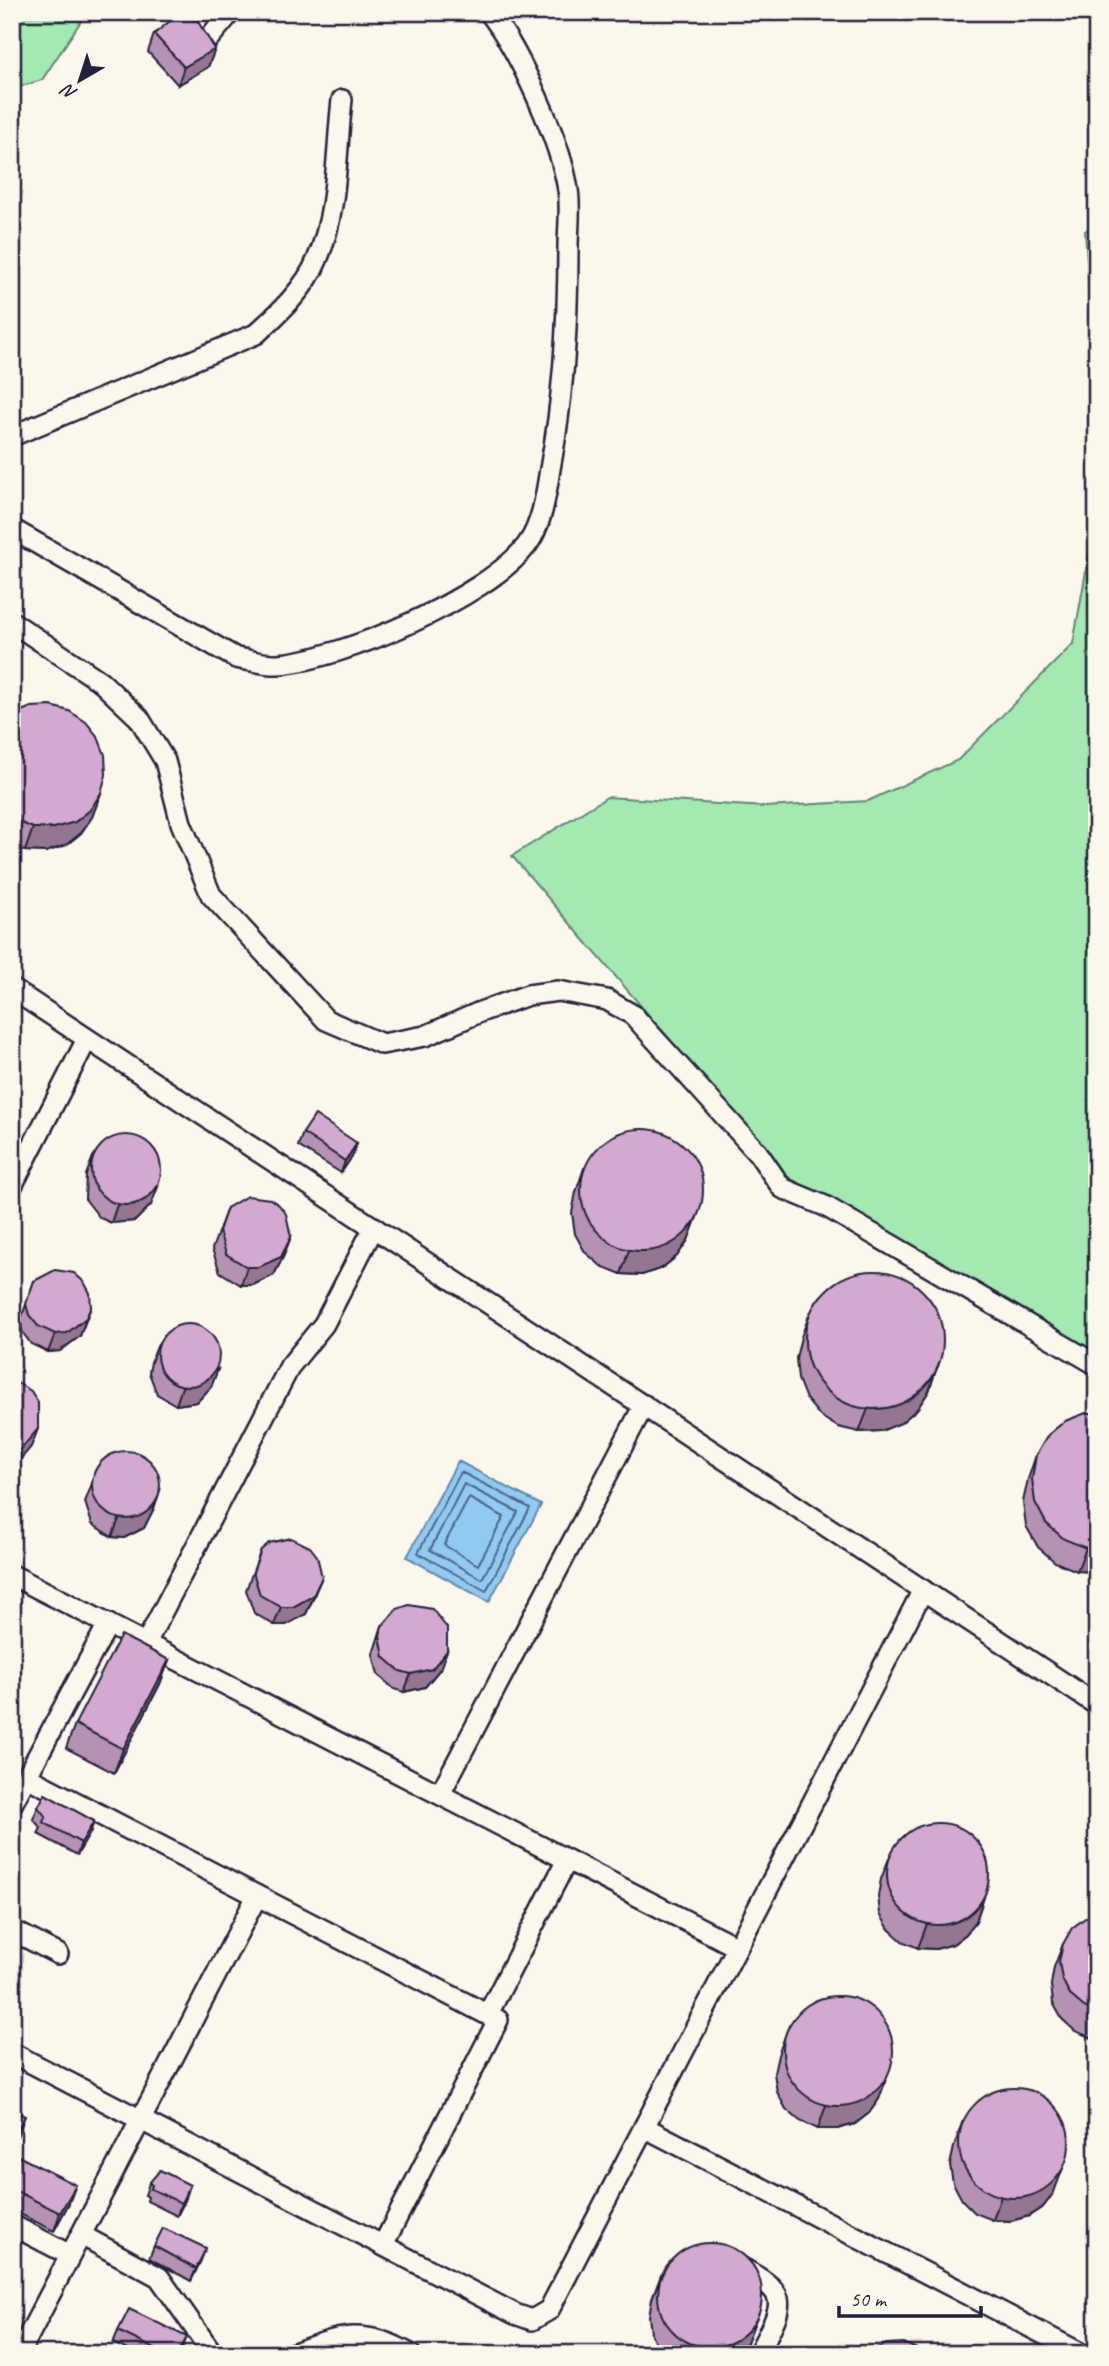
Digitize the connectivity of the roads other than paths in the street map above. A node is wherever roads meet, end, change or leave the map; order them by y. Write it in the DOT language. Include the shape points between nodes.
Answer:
graph roads {
  1 [pos="231,12"];
  2 [pos="489,12"];
  3 [pos="209,38"];
  4 [pos="342,100"];
  5 [pos="12,436"];
  6 [pos="12,529"];
  7 [pos="12,622"];
  8 [pos="12,989"];
  9 [pos="87,1039"];
  10 [pos="12,1186"];
  11 [pos="373,1227"];
  12 [pos="1097,1366"];
  13 [pos="643,1405"];
  14 [pos="12,1575"];
  15 [pos="923,1590"];
  16 [pos="108,1624"];
  17 [pos="146,1643"];
  18 [pos="1097,1704"];
  19 [pos="27,1777"];
  20 [pos="440,1794"];
  21 [pos="12,1804"];
  22 [pos="567,1860"];
  23 [pos="257,1896"];
  24 [pos="12,1930"];
  25 [pos="737,1947"];
  26 [pos="58,1954"];
  27 [pos="488,2014"];
  28 [pos="12,2053"];
  29 [pos="140,2119"];
  30 [pos="644,2126"];
  31 [pos="12,2225"];
  32 [pos="81,2235"];
  33 [pos="383,2245"];
  34 [pos="716,2254"];
  35 [pos="70,2255"];
  36 [pos="19,2354"];
  37 [pos="213,2354"];
  38 [pos="292,2354"];
  39 [pos="410,2354"];
  40 [pos="758,2354"];
  41 [pos="1082,2354"];
  1 -- 3 [label="lane"];
  2 -- 6 [label="lane" via="535,93 556,144 568,191 568,318 562,407 538,524 527,544 501,571 386,635 327,655 276,664 236,658"];
  4 -- 5 [label="lane" via="329,214 317,261 281,311 256,334"];
  7 -- 12 [label="lane" via="100,681 139,718 165,761 181,823 211,895 326,1020 382,1044 425,1036 528,995 558,991 607,1000 633,1015 758,1153 782,1188 824,1206"];
  8 -- 9 [label="lane"];
  9 -- 10 [label="lane"];
  9 -- 11 [label="lane"];
  11 -- 13 [label="lane"];
  11 -- 17 [label="lane" via="324,1324 290,1366"];
  13 -- 15 [label="lane"];
  13 -- 20 [label="lane"];
  14 -- 16 [label="lane"];
  15 -- 18 [label="lane"];
  15 -- 25 [label="lane"];
  16 -- 17 [label="lane"];
  16 -- 19 [label="lane"];
  17 -- 20 [label="lane"];
  19 -- 21 [label="lane"];
  19 -- 23 [label="lane"];
  20 -- 22 [label="lane"];
  22 -- 25 [label="lane"];
  22 -- 27 [label="lane"];
  23 -- 27 [label="lane"];
  23 -- 29 [label="lane"];
  24 -- 26 [label="lane"];
  25 -- 30 [label="lane"];
  27 -- 33 [label="lane" via="498,2020"];
  28 -- 29 [label="lane"];
  29 -- 32 [label="lane"];
  29 -- 33 [label="lane"];
  30 -- 33 [label="lane" via="549,2310 532,2320"];
  30 -- 41 [label="lane"];
  31 -- 35 [label="lane"];
  32 -- 35 [label="lane"];
  32 -- 37 [label="lane" via="159,2277"];
  34 -- 40 [label="lane" via="775,2290 779,2312"];
  35 -- 36 [label="lane"];
  38 -- 39 [label="lane" via="356,2335 376,2338"];
}
